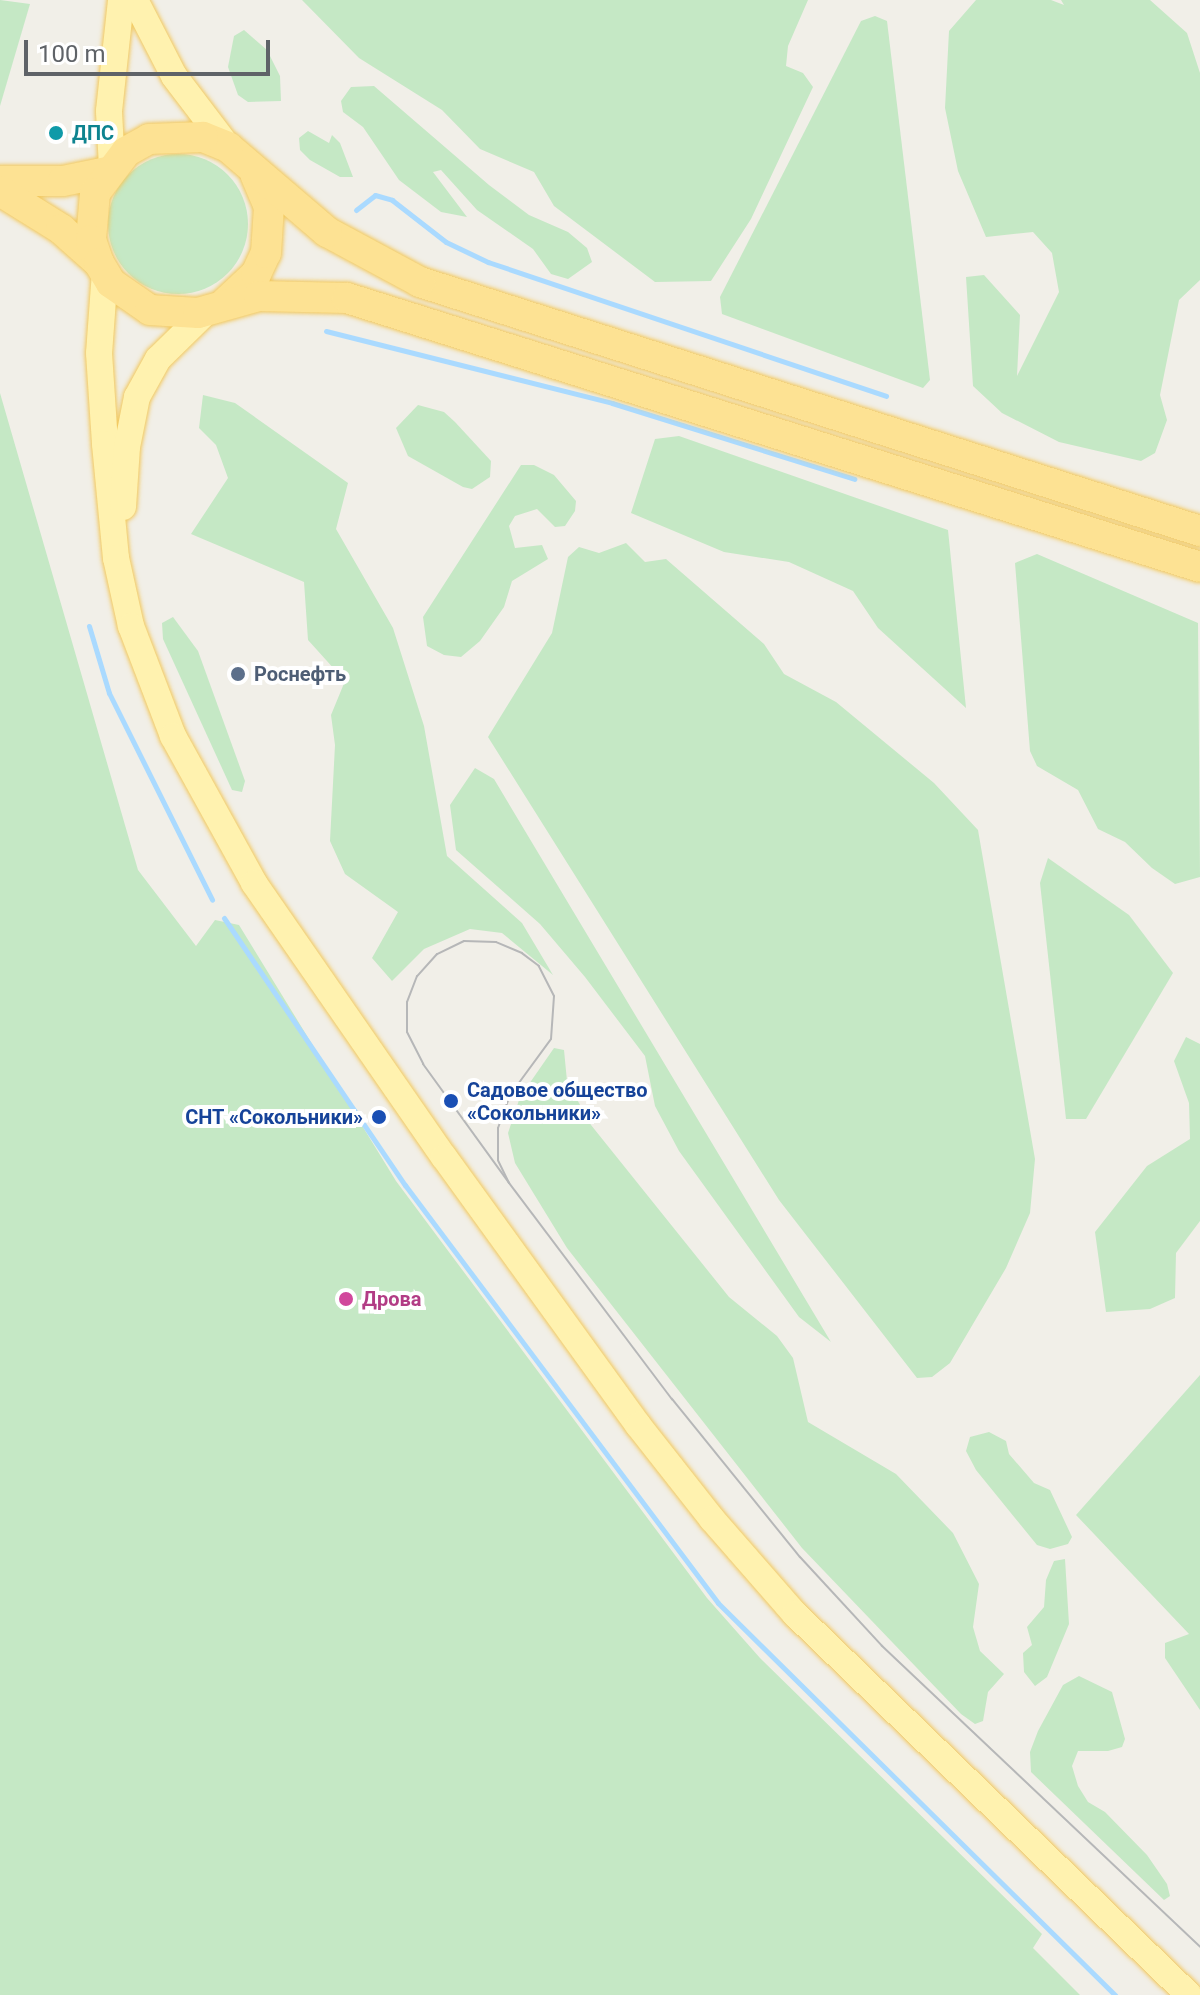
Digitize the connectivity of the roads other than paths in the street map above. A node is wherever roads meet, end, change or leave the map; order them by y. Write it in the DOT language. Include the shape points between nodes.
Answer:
graph roads {
  1 [pos="121,0"];
  2 [pos="135,0"];
  3 [pos="238,156"];
  4 [pos="109,169"];
  5 [pos="0,181"];
  6 [pos="0,191"];
  7 [pos="102,267"];
  8 [pos="214,308"];
  9 [pos="1200,531"];
  10 [pos="116,558"];
  11 [pos="1200,567"];
  12 [pos="1189,1995"];
  1 -- 4 [label="main road" via="109,111"];
  2 -- 3 [label="main road" via="174,76"];
  3 -- 4 [label="highway" via="203,137 176,134 149,139"];
  3 -- 8 [label="highway" via="262,184 271,230 256,274"];
  3 -- 9 [label="highway" via="327,232 420,282"];
  4 -- 5 [label="highway" via="63,181"];
  4 -- 7 [label="highway" via="90,216"];
  6 -- 7 [label="highway" via="61,229"];
  7 -- 8 [label="highway" via="129,299 150,310 174,314"];
  7 -- 10 [label="main road" via="99,353"];
  8 -- 10 [label="main road" via="158,359 137,397"];
  8 -- 11 [label="highway" via="288,294 347,298"];
  10 -- 12 [label="main road" via="142,665 207,801 254,883 638,1425 795,1614"];
}
